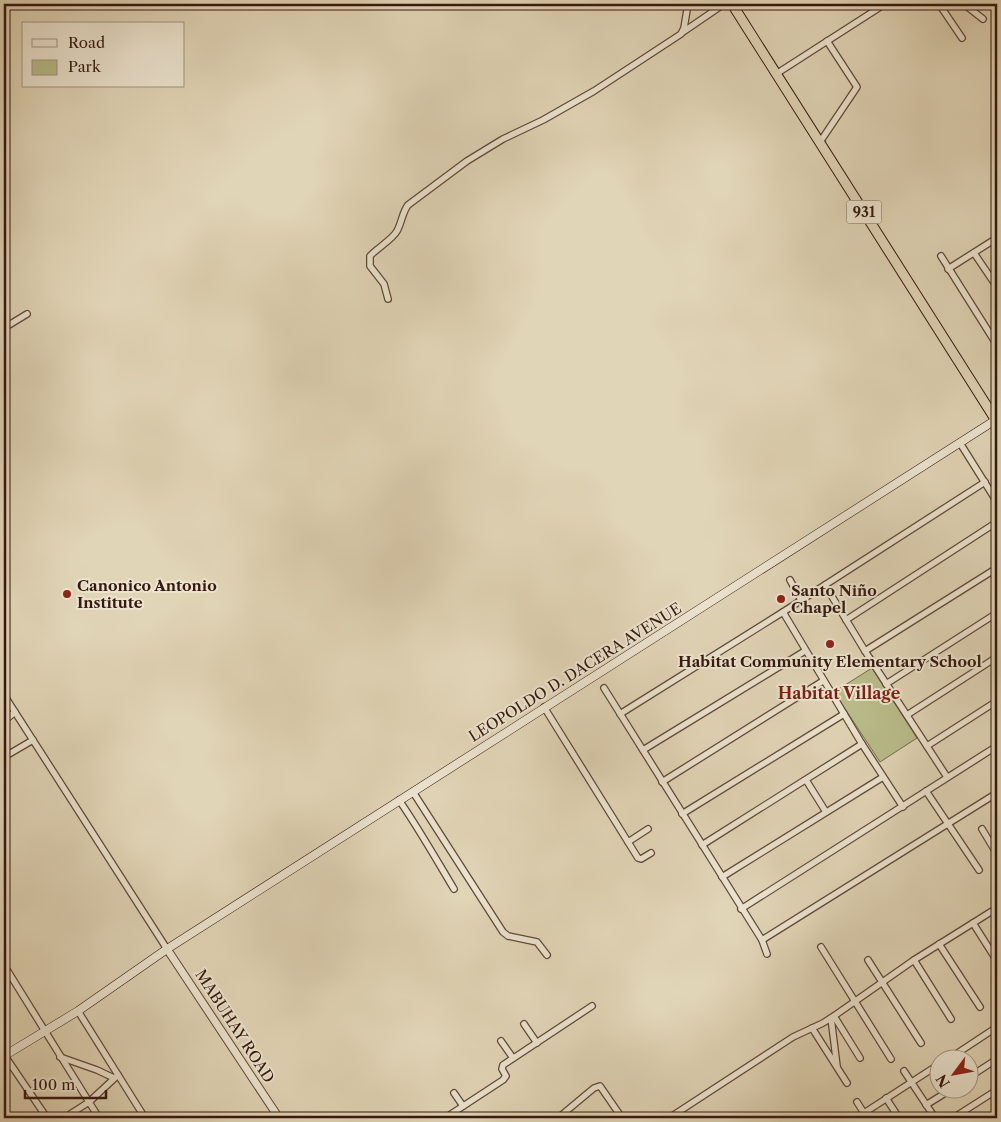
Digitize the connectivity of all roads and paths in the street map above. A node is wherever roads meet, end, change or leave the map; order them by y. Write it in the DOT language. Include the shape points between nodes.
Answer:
graph roads {
  1 [pos="688,4"];
  2 [pos="724,4"];
  3 [pos="732,4"];
  4 [pos="885,4"];
  5 [pos="939,4"];
  6 [pos="964,4"];
  7 [pos="983,19"];
  8 [pos="681,34"];
  9 [pos="962,38"];
  10 [pos="827,41"];
  11 [pos="776,74"];
  12 [pos="820,142"];
  13 [pos="997,238"];
  14 [pos="974,253"];
  15 [pos="940,256"];
  16 [pos="948,269"];
  17 [pos="997,287"];
  18 [pos="388,299"];
  19 [pos="27,314"];
  20 [pos="4,328"];
  21 [pos="997,345"];
  22 [pos="997,420"];
  23 [pos="960,443"];
  24 [pos="985,482"];
  25 [pos="997,502"];
  26 [pos="997,522"];
  27 [pos="997,568"];
  28 [pos="790,580"];
  29 [pos="825,585"];
  30 [pos="802,600"];
  31 [pos="783,612"];
  32 [pos="997,613"];
  33 [pos="846,620"];
  34 [pos="805,650"];
  35 [pos="865,651"];
  36 [pos="997,657"];
  37 [pos="823,681"];
  38 [pos="886,684"];
  39 [pos="604,688"];
  40 [pos="4,695"];
  41 [pos="997,701"];
  42 [pos="544,707"];
  43 [pos="15,712"];
  44 [pos="620,714"];
  45 [pos="844,714"];
  46 [pos="907,715"];
  47 [pos="4,721"];
  48 [pos="33,740"];
  49 [pos="862,744"];
  50 [pos="927,746"];
  51 [pos="997,746"];
  52 [pos="643,750"];
  53 [pos="4,757"];
  54 [pos="883,777"];
  55 [pos="947,778"];
  56 [pos="806,780"];
  57 [pos="662,782"];
  58 [pos="926,791"];
  59 [pos="413,792"];
  60 [pos="997,793"];
  61 [pos="399,800"];
  62 [pos="903,807"];
  63 [pos="826,812"];
  64 [pos="682,814"];
  65 [pos="949,824"];
  66 [pos="648,829"];
  67 [pos="982,829"];
  68 [pos="628,842"];
  69 [pos="702,845"];
  70 [pos="651,853"];
  71 [pos="997,854"];
  72 [pos="979,870"];
  73 [pos="722,877"];
  74 [pos="454,889"];
  75 [pos="742,909"];
  76 [pos="997,909"];
  77 [pos="973,923"];
  78 [pos="762,940"];
  79 [pos="939,944"];
  80 [pos="821,947"];
  81 [pos="167,949"];
  82 [pos="767,954"];
  83 [pos="547,955"];
  84 [pos="868,960"];
  85 [pos="914,960"];
  86 [pos="997,961"];
  87 [pos="4,965"];
  88 [pos="883,983"];
  89 [pos="856,1002"];
  90 [pos="592,1006"];
  91 [pos="980,1006"];
  92 [pos="78,1011"];
  93 [pos="833,1017"];
  94 [pos="951,1019"];
  95 [pos="524,1024"];
  96 [pos="997,1027"];
  97 [pos="812,1028"];
  98 [pos="45,1031"];
  99 [pos="501,1041"];
  100 [pos="537,1043"];
  101 [pos="920,1043"];
  102 [pos="962,1050"];
  103 [pos="4,1056"];
  104 [pos="60,1057"];
  105 [pos="513,1058"];
  106 [pos="860,1058"];
  107 [pos="891,1059"];
  108 [pos="997,1059"];
  109 [pos="838,1068"];
  110 [pos="904,1071"];
  111 [pos="928,1071"];
  112 [pos="978,1071"];
  113 [pos="116,1077"];
  114 [pos="911,1082"];
  115 [pos="847,1083"];
  116 [pos="997,1090"];
  117 [pos="454,1093"];
  118 [pos="886,1098"];
  119 [pos="934,1100"];
  120 [pos="89,1102"];
  121 [pos="857,1102"];
  122 [pos="926,1105"];
  123 [pos="463,1106"];
  124 [pos="865,1116"];
  125 [pos="47,1118"];
  126 [pos="64,1118"];
  127 [pos="99,1118"];
  128 [pos="145,1118"];
  129 [pos="279,1118"];
  130 [pos="445,1118"];
  131 [pos="558,1118"];
  132 [pos="622,1118"];
  133 [pos="669,1118"];
  134 [pos="899,1118"];
  135 [pos="935,1118"];
  136 [pos="953,1118"];
  1 -- 8 [label="street"];
  2 -- 8 [label="street"];
  3 -- 11 [label="highway, 931"];
  4 -- 10 [label="street"];
  5 -- 9 [label="street"];
  6 -- 7 [label="street"];
  8 -- 18 [label="street" via="594,91 467,161 408,205 396,234 370,256 370,266 384,284"];
  10 -- 11 [label="street"];
  10 -- 12 [label="street" via="857,88"];
  11 -- 12 [label="highway, 931"];
  12 -- 22 [label="highway, 931"];
  13 -- 14 [label="street"];
  14 -- 16 [label="street"];
  14 -- 17 [label="street"];
  15 -- 16 [label="street"];
  16 -- 21 [label="street"];
  19 -- 20 [label="street"];
  22 -- 23 [label="main road, LEOPOLDO D. DACERA AVENUE"];
  23 -- 24 [label="street"];
  23 -- 42 [label="main road, LEOPOLDO D. DACERA AVENUE"];
  24 -- 25 [label="street"];
  24 -- 29 [label="street"];
  26 -- 33 [label="street"];
  27 -- 35 [label="street"];
  28 -- 30 [label="street"];
  29 -- 30 [label="street"];
  29 -- 33 [label="street"];
  30 -- 31 [label="street"];
  31 -- 34 [label="street"];
  31 -- 44 [label="street"];
  32 -- 38 [label="street"];
  33 -- 35 [label="street"];
  34 -- 37 [label="street"];
  34 -- 52 [label="street"];
  35 -- 38 [label="street"];
  36 -- 46 [label="street"];
  37 -- 45 [label="street"];
  37 -- 57 [label="street"];
  38 -- 46 [label="street"];
  39 -- 44 [label="street"];
  40 -- 43 [label="street"];
  41 -- 50 [label="street"];
  42 -- 59 [label="main road, LEOPOLDO D. DACERA AVENUE"];
  42 -- 68 [label="street"];
  43 -- 47 [label="street"];
  43 -- 48 [label="street"];
  44 -- 52 [label="street"];
  45 -- 49 [label="street"];
  45 -- 64 [label="street"];
  46 -- 50 [label="street"];
  48 -- 53 [label="street"];
  48 -- 81 [label="street"];
  49 -- 54 [label="street"];
  49 -- 56 [label="street"];
  50 -- 55 [label="street"];
  51 -- 55 [label="street"];
  52 -- 57 [label="street"];
  54 -- 62 [label="street"];
  54 -- 63 [label="street"];
  55 -- 58 [label="street"];
  56 -- 63 [label="street"];
  56 -- 69 [label="street"];
  57 -- 64 [label="street"];
  58 -- 62 [label="street"];
  58 -- 65 [label="street"];
  59 -- 61 [label="main road, LEOPOLDO D. DACERA AVENUE"];
  59 -- 83 [label="street" via="503,932 537,942"];
  60 -- 65 [label="street"];
  61 -- 74 [label="street"];
  61 -- 81 [label="main road, LEOPOLDO D. DACERA AVENUE"];
  62 -- 75 [label="street"];
  63 -- 73 [label="street"];
  64 -- 69 [label="street"];
  65 -- 72 [label="street"];
  65 -- 78 [label="street"];
  66 -- 68 [label="street"];
  67 -- 71 [label="street"];
  68 -- 70 [label="street" via="639,859"];
  69 -- 73 [label="street"];
  73 -- 75 [label="street"];
  75 -- 78 [label="street"];
  76 -- 77 [label="street"];
  77 -- 79 [label="street"];
  77 -- 86 [label="street"];
  78 -- 82 [label="street"];
  79 -- 85 [label="street"];
  79 -- 91 [label="street"];
  80 -- 89 [label="street"];
  81 -- 92 [label="main road, LEOPOLDO D. DACERA AVENUE"];
  81 -- 129 [label="street, MABUHAY ROAD"];
  84 -- 88 [label="street"];
  85 -- 88 [label="street"];
  85 -- 94 [label="street"];
  87 -- 98 [label="street"];
  88 -- 89 [label="street"];
  88 -- 101 [label="street"];
  89 -- 93 [label="street"];
  89 -- 107 [label="street"];
  90 -- 100 [label="street"];
  92 -- 98 [label="main road, LEOPOLDO D. DACERA AVENUE"];
  92 -- 113 [label="street"];
  93 -- 97 [label="street"];
  93 -- 106 [label="street"];
  93 -- 109 [label="street"];
  95 -- 100 [label="street"];
  96 -- 102 [label="street"];
  97 -- 109 [label="street"];
  97 -- 133 [label="street" via="793,1037"];
  98 -- 103 [label="main road, LEOPOLDO D. DACERA AVENUE"];
  98 -- 104 [label="street"];
  99 -- 105 [label="street"];
  100 -- 105 [label="street"];
  103 -- 125 [label="street"];
  104 -- 113 [label="street"];
  104 -- 120 [label="street"];
  105 -- 123 [label="street" via="502,1067 505,1078"];
  108 -- 112 [label="street"];
  109 -- 115 [label="street"];
  110 -- 114 [label="street"];
  111 -- 114 [label="street"];
  113 -- 120 [label="street"];
  113 -- 128 [label="street"];
  114 -- 118 [label="street"];
  114 -- 122 [label="street"];
  116 -- 136 [label="street"];
  117 -- 123 [label="street"];
  118 -- 124 [label="street"];
  118 -- 134 [label="street"];
  119 -- 122 [label="street"];
  120 -- 126 [label="street"];
  120 -- 127 [label="street"];
  121 -- 124 [label="street"];
  122 -- 135 [label="street"];
  123 -- 130 [label="street"];
  131 -- 132 [label="street" via="600,1086"];
}
